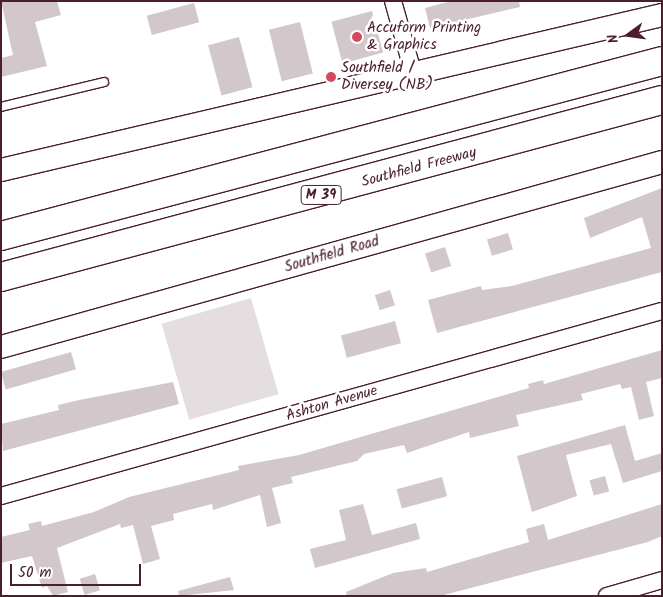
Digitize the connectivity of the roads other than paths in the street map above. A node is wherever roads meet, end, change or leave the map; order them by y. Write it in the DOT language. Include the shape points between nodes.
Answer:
graph roads {
  1 [pos="393,1"];
  2 [pos="662,15"];
  3 [pos="662,61"];
  4 [pos="413,72"];
  5 [pos="104,82"];
  6 [pos="662,100"];
  7 [pos="1,107"];
  8 [pos="662,162"];
  9 [pos="1,170"];
  10 [pos="1,236"];
  11 [pos="1,277"];
  12 [pos="662,311"];
  13 [pos="1,347"];
  14 [pos="1,496"];
  15 [pos="662,580"];
  16 [pos="607,596"];
  1 -- 4 [label="street"];
  2 -- 4 [label="main road"];
  3 -- 10 [label="highway"];
  4 -- 9 [label="main road"];
  5 -- 7 [label="lane"];
  6 -- 11 [label="highway, Southfield Freeway / M 39"];
  8 -- 13 [label="main road, Southfield Road"];
  12 -- 14 [label="street, Ashton Avenue"];
  15 -- 16 [label="street"];
}
